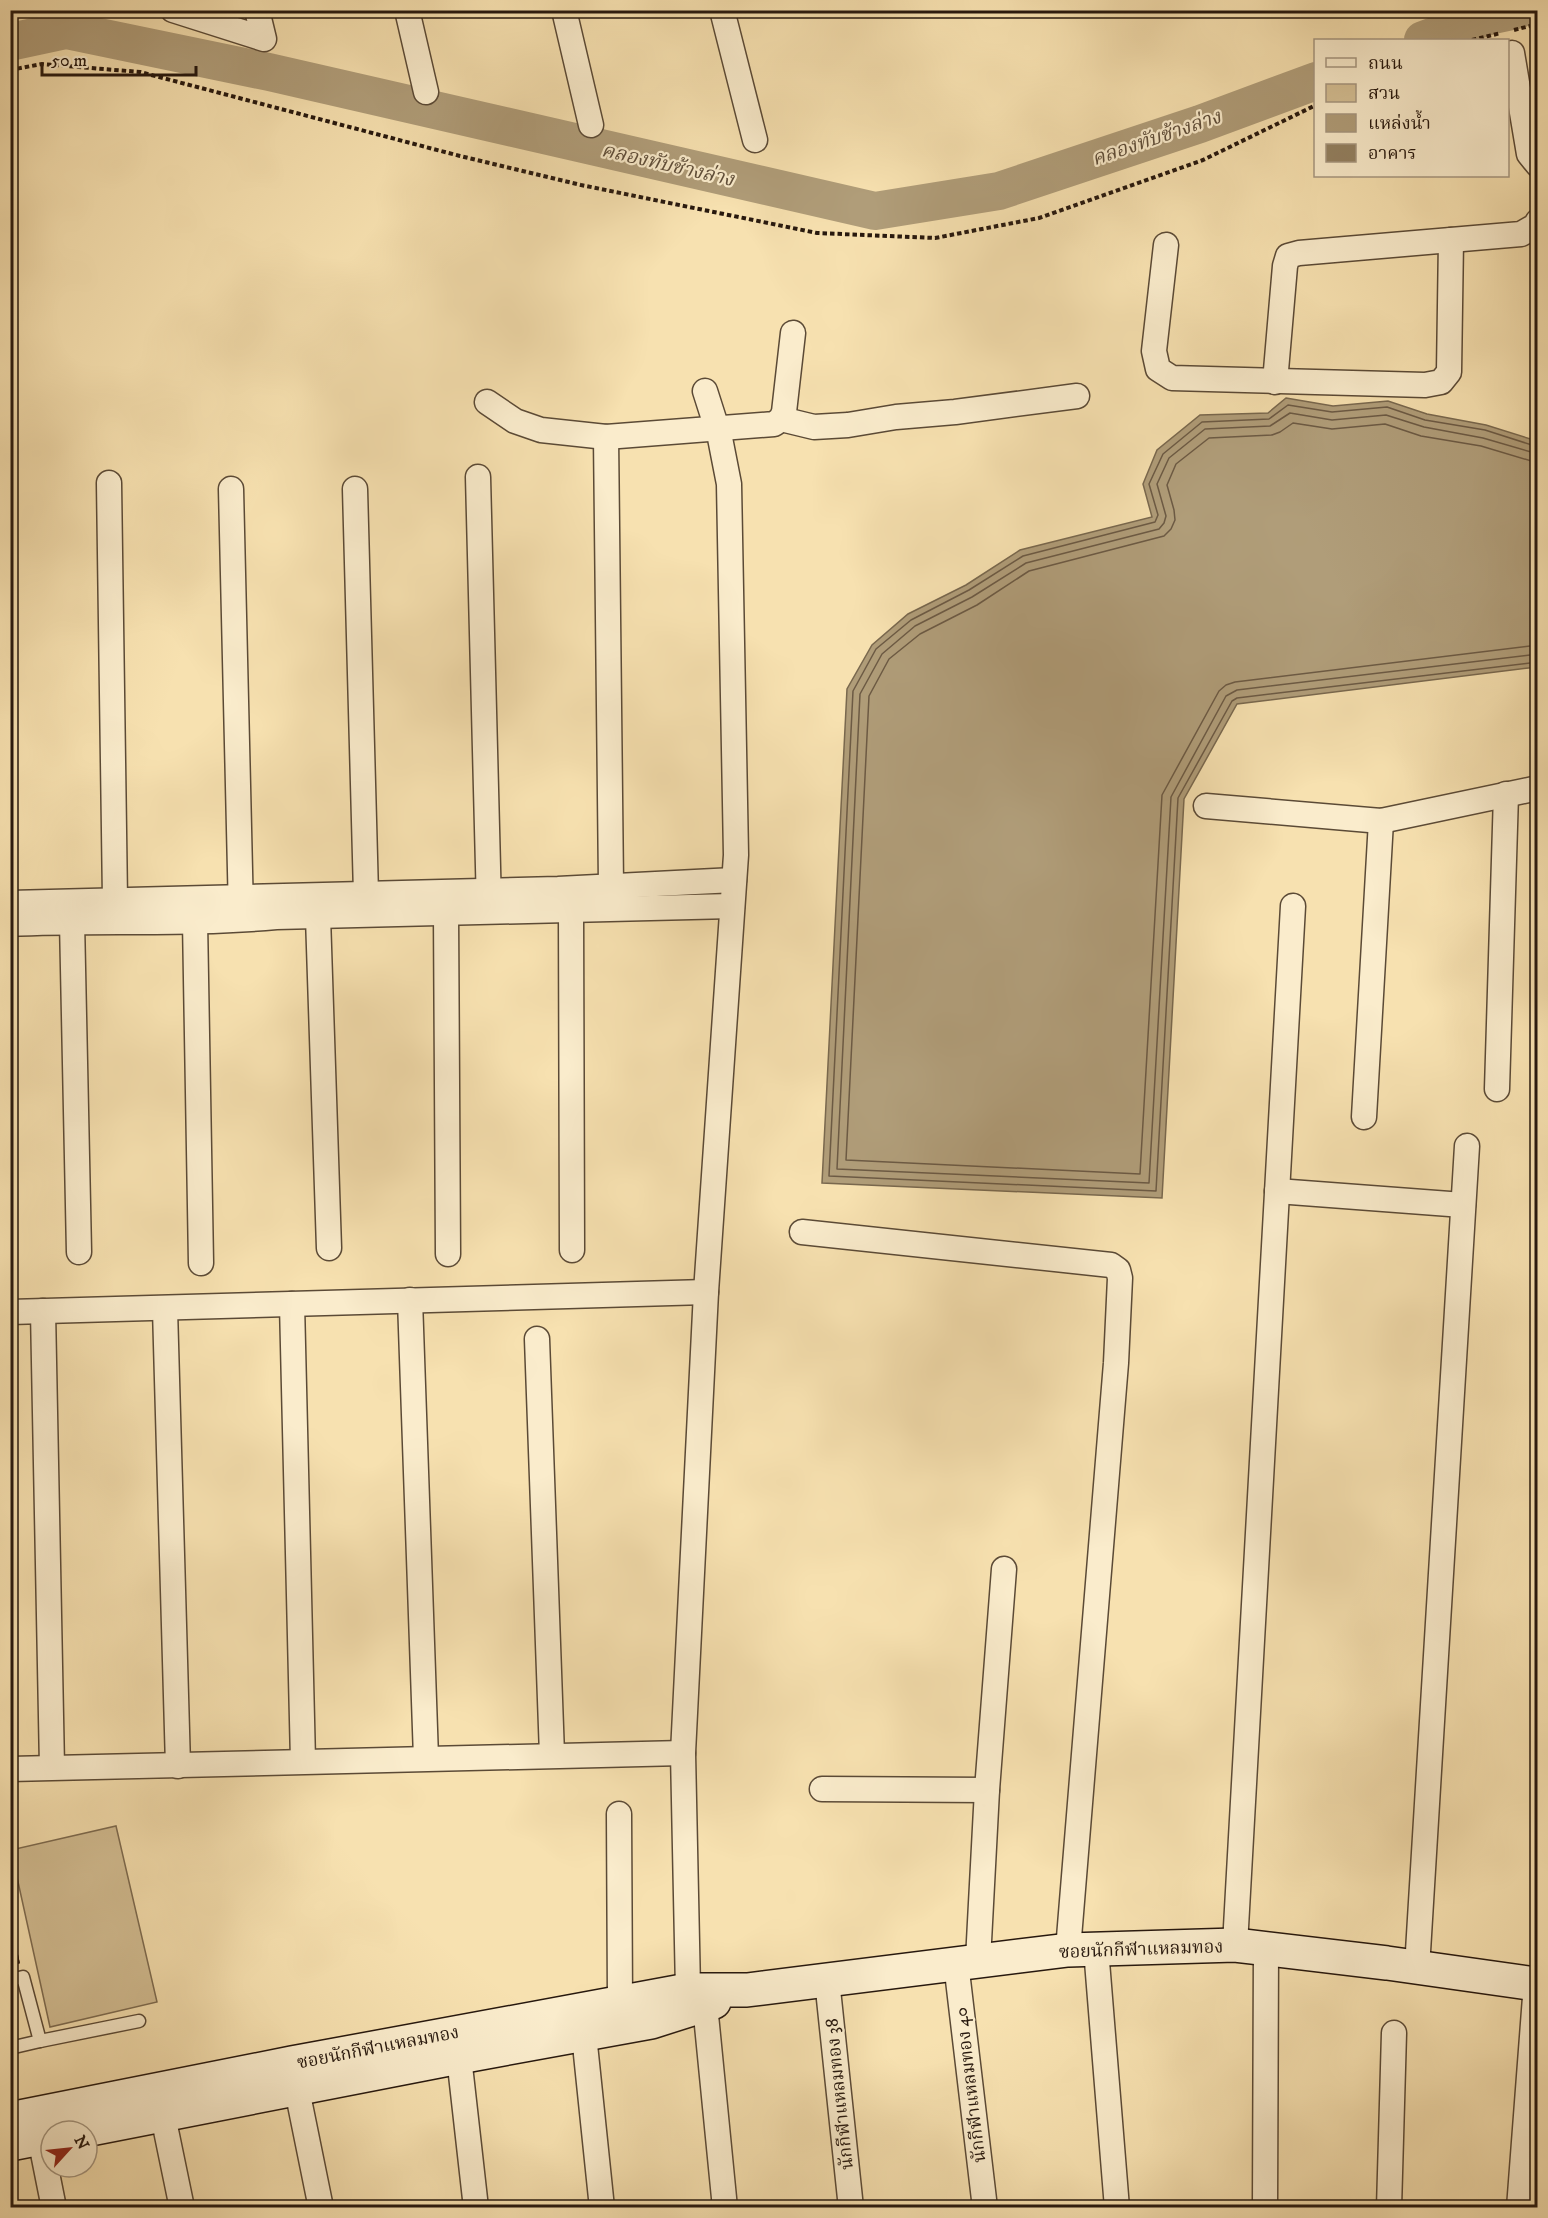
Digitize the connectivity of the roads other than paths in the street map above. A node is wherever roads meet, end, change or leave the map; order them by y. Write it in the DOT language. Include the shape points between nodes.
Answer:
graph roads {
  1 [pos="172,10"];
  2 [pos="257,10"];
  3 [pos="407,10"];
  4 [pos="564,10"];
  5 [pos="722,10"];
  6 [pos="1512,53"];
  7 [pos="426,92"];
  8 [pos="591,125"];
  9 [pos="755,140"];
  10 [pos="1537,170"];
  11 [pos="1538,221"];
  12 [pos="1451,240"];
  13 [pos="1166,245"];
  14 [pos="793,333"];
  15 [pos="1275,382"];
  16 [pos="705,391"];
  17 [pos="1077,396"];
  18 [pos="487,402"];
  19 [pos="781,419"];
  20 [pos="717,429"];
  21 [pos="606,437"];
  22 [pos="478,477"];
  23 [pos="109,483"];
  24 [pos="231,489"];
  25 [pos="356,489"];
  26 [pos="1538,788"];
  27 [pos="1506,795"];
  28 [pos="1206,806"];
  29 [pos="1381,821"];
  30 [pos="734,880"];
  31 [pos="612,885"];
  32 [pos="366,894"];
  33 [pos="115,900"];
  34 [pos="489,902"];
  35 [pos="10,903"];
  36 [pos="732,906"];
  37 [pos="1293,906"];
  38 [pos="241,909"];
  39 [pos="571,910"];
  40 [pos="446,913"];
  41 [pos="318,917"];
  42 [pos="72,921"];
  43 [pos="195,921"];
  44 [pos="10,924"];
  45 [pos="1497,1089"];
  46 [pos="1364,1117"];
  47 [pos="1467,1146"];
  48 [pos="1277,1191"];
  49 [pos="1463,1205"];
  50 [pos="802,1232"];
  51 [pos="329,1248"];
  52 [pos="572,1250"];
  53 [pos="79,1252"];
  54 [pos="448,1254"];
  55 [pos="201,1263"];
  56 [pos="706,1292"];
  57 [pos="410,1300"];
  58 [pos="292,1304"];
  59 [pos="165,1309"];
  60 [pos="43,1311"];
  61 [pos="10,1312"];
  62 [pos="537,1339"];
  63 [pos="1004,1569"];
  64 [pos="683,1753"];
  65 [pos="552,1755"];
  66 [pos="426,1758"];
  67 [pos="303,1761"];
  68 [pos="178,1766"];
  69 [pos="52,1767"];
  70 [pos="10,1769"];
  71 [pos="822,1789"];
  72 [pos="987,1790"];
  73 [pos="619,1814"];
  74 [pos="1250,1947"];
  75 [pos="1082,1950"];
  76 [pos="967,1962"];
  77 [pos="1417,1968"];
  78 [pos="10,1980"];
  79 [pos="827,1980"];
  80 [pos="1536,1984"];
  81 [pos="696,1998"];
  82 [pos="620,2002"];
  83 [pos="139,2020"];
  84 [pos="1394,2033"];
  85 [pos="584,2036"];
  86 [pos="40,2041"];
  87 [pos="10,2048"];
  88 [pos="459,2057"];
  89 [pos="294,2076"];
  90 [pos="163,2116"];
  91 [pos="10,2119"];
  92 [pos="99,2128"];
  93 [pos="34,2139"];
  94 [pos="54,2208"];
  95 [pos="182,2208"];
  96 [pos="321,2208"];
  97 [pos="476,2208"];
  98 [pos="602,2208"];
  99 [pos="725,2208"];
  100 [pos="851,2208"];
  101 [pos="985,2208"];
  102 [pos="1117,2208"];
  103 [pos="1265,2208"];
  104 [pos="1389,2208"];
  105 [pos="1519,2208"];
  1 -- 2 [label="street" via="264,39"];
  3 -- 7 [label="street"];
  4 -- 8 [label="street"];
  5 -- 9 [label="street"];
  6 -- 10 [label="street" via="1529,154"];
  11 -- 12 [label="street" via="1521,234"];
  12 -- 15 [label="street" via="1288,256"];
  12 -- 15 [label="street" via="1449,372 1441,382"];
  13 -- 15 [label="street" via="1154,351 1158,369 1172,378"];
  14 -- 19 [label="street"];
  16 -- 20 [label="street"];
  17 -- 19 [label="street" via="848,425 814,427"];
  18 -- 21 [label="street" via="515,420 541,430"];
  19 -- 20 [label="street" via="774,424"];
  20 -- 21 [label="street"];
  20 -- 30 [label="street" via="729,484"];
  21 -- 31 [label="street"];
  22 -- 34 [label="street"];
  23 -- 33 [label="street"];
  24 -- 38 [label="street"];
  25 -- 32 [label="street"];
  26 -- 27 [label="street"];
  27 -- 29 [label="street"];
  27 -- 45 [label="street"];
  28 -- 29 [label="street"];
  29 -- 46 [label="street"];
  30 -- 31 [label="street"];
  30 -- 36 [label="street"];
  31 -- 34 [label="street" via="558,889"];
  32 -- 34 [label="street"];
  32 -- 38 [label="street"];
  33 -- 35 [label="street"];
  33 -- 38 [label="street"];
  34 -- 39 [label="street"];
  34 -- 40 [label="street"];
  36 -- 39 [label="street"];
  36 -- 56 [label="street"];
  37 -- 48 [label="street"];
  38 -- 41 [label="street" via="276,917"];
  38 -- 43 [label="street"];
  39 -- 52 [label="street"];
  40 -- 41 [label="street"];
  40 -- 54 [label="street"];
  41 -- 51 [label="street"];
  42 -- 43 [label="street"];
  42 -- 44 [label="street"];
  42 -- 53 [label="street"];
  43 -- 55 [label="street"];
  47 -- 49 [label="street"];
  48 -- 49 [label="street"];
  48 -- 74 [label="street"];
  49 -- 77 [label="street"];
  50 -- 75 [label="street" via="1111,1265 1118,1270"];
  56 -- 57 [label="street"];
  56 -- 64 [label="street"];
  57 -- 58 [label="street"];
  57 -- 66 [label="street"];
  58 -- 59 [label="street"];
  58 -- 67 [label="street"];
  59 -- 60 [label="street"];
  59 -- 68 [label="street"];
  60 -- 61 [label="street"];
  60 -- 69 [label="street"];
  62 -- 65 [label="street"];
  63 -- 72 [label="street, นักกีฬาแหลมทอง 40"];
  64 -- 65 [label="street"];
  64 -- 81 [label="street"];
  65 -- 66 [label="street"];
  66 -- 67 [label="street"];
  67 -- 68 [label="street"];
  68 -- 69 [label="street"];
  69 -- 70 [label="street"];
  71 -- 72 [label="street"];
  72 -- 76 [label="street, นักกีฬาแหลมทอง 40"];
  73 -- 82 [label="street"];
  74 -- 75 [label="street, ซอยนักกีฬาแหลมทอง"];
  74 -- 77 [label="street, ซอยนักกีฬาแหลมทอง"];
  74 -- 103 [label="street"];
  75 -- 76 [label="street, ซอยนักกีฬาแหลมทอง"];
  75 -- 102 [label="street"];
  76 -- 79 [label="street, ซอยนักกีฬาแหลมทอง"];
  76 -- 101 [label="street, นักกีฬาแหลมทอง 40"];
  77 -- 80 [label="street, ซอยนักกีฬาแหลมทอง"];
  78 -- 86 [label="lane" via="23,1977"];
  79 -- 81 [label="street, ซอยนักกีฬาแหลมทอง"];
  79 -- 100 [label="street, นักกีฬาแหลมทอง 38"];
  80 -- 105 [label="street"];
  81 -- 82 [label="street, ซอยนักกีฬาแหลมทอง"];
  81 -- 85 [label="street, ซอยนักกีฬาแหลมทอง" via="651,2022"];
  81 -- 99 [label="street"];
  82 -- 89 [label="street, ซอยนักกีฬาแหลมทอง"];
  83 -- 86 [label="lane"];
  84 -- 104 [label="street"];
  85 -- 88 [label="street, ซอยนักกีฬาแหลมทอง"];
  85 -- 98 [label="street"];
  86 -- 87 [label="lane"];
  88 -- 89 [label="street, ซอยนักกีฬาแหลมทอง"];
  88 -- 97 [label="street"];
  89 -- 90 [label="street, ซอยนักกีฬาแหลมทอง"];
  89 -- 91 [label="street, ซอยนักกีฬาแหลมทอง"];
  89 -- 96 [label="street"];
  90 -- 92 [label="street, ซอยนักกีฬาแหลมทอง"];
  90 -- 95 [label="street"];
  93 -- 94 [label="street"];
}
